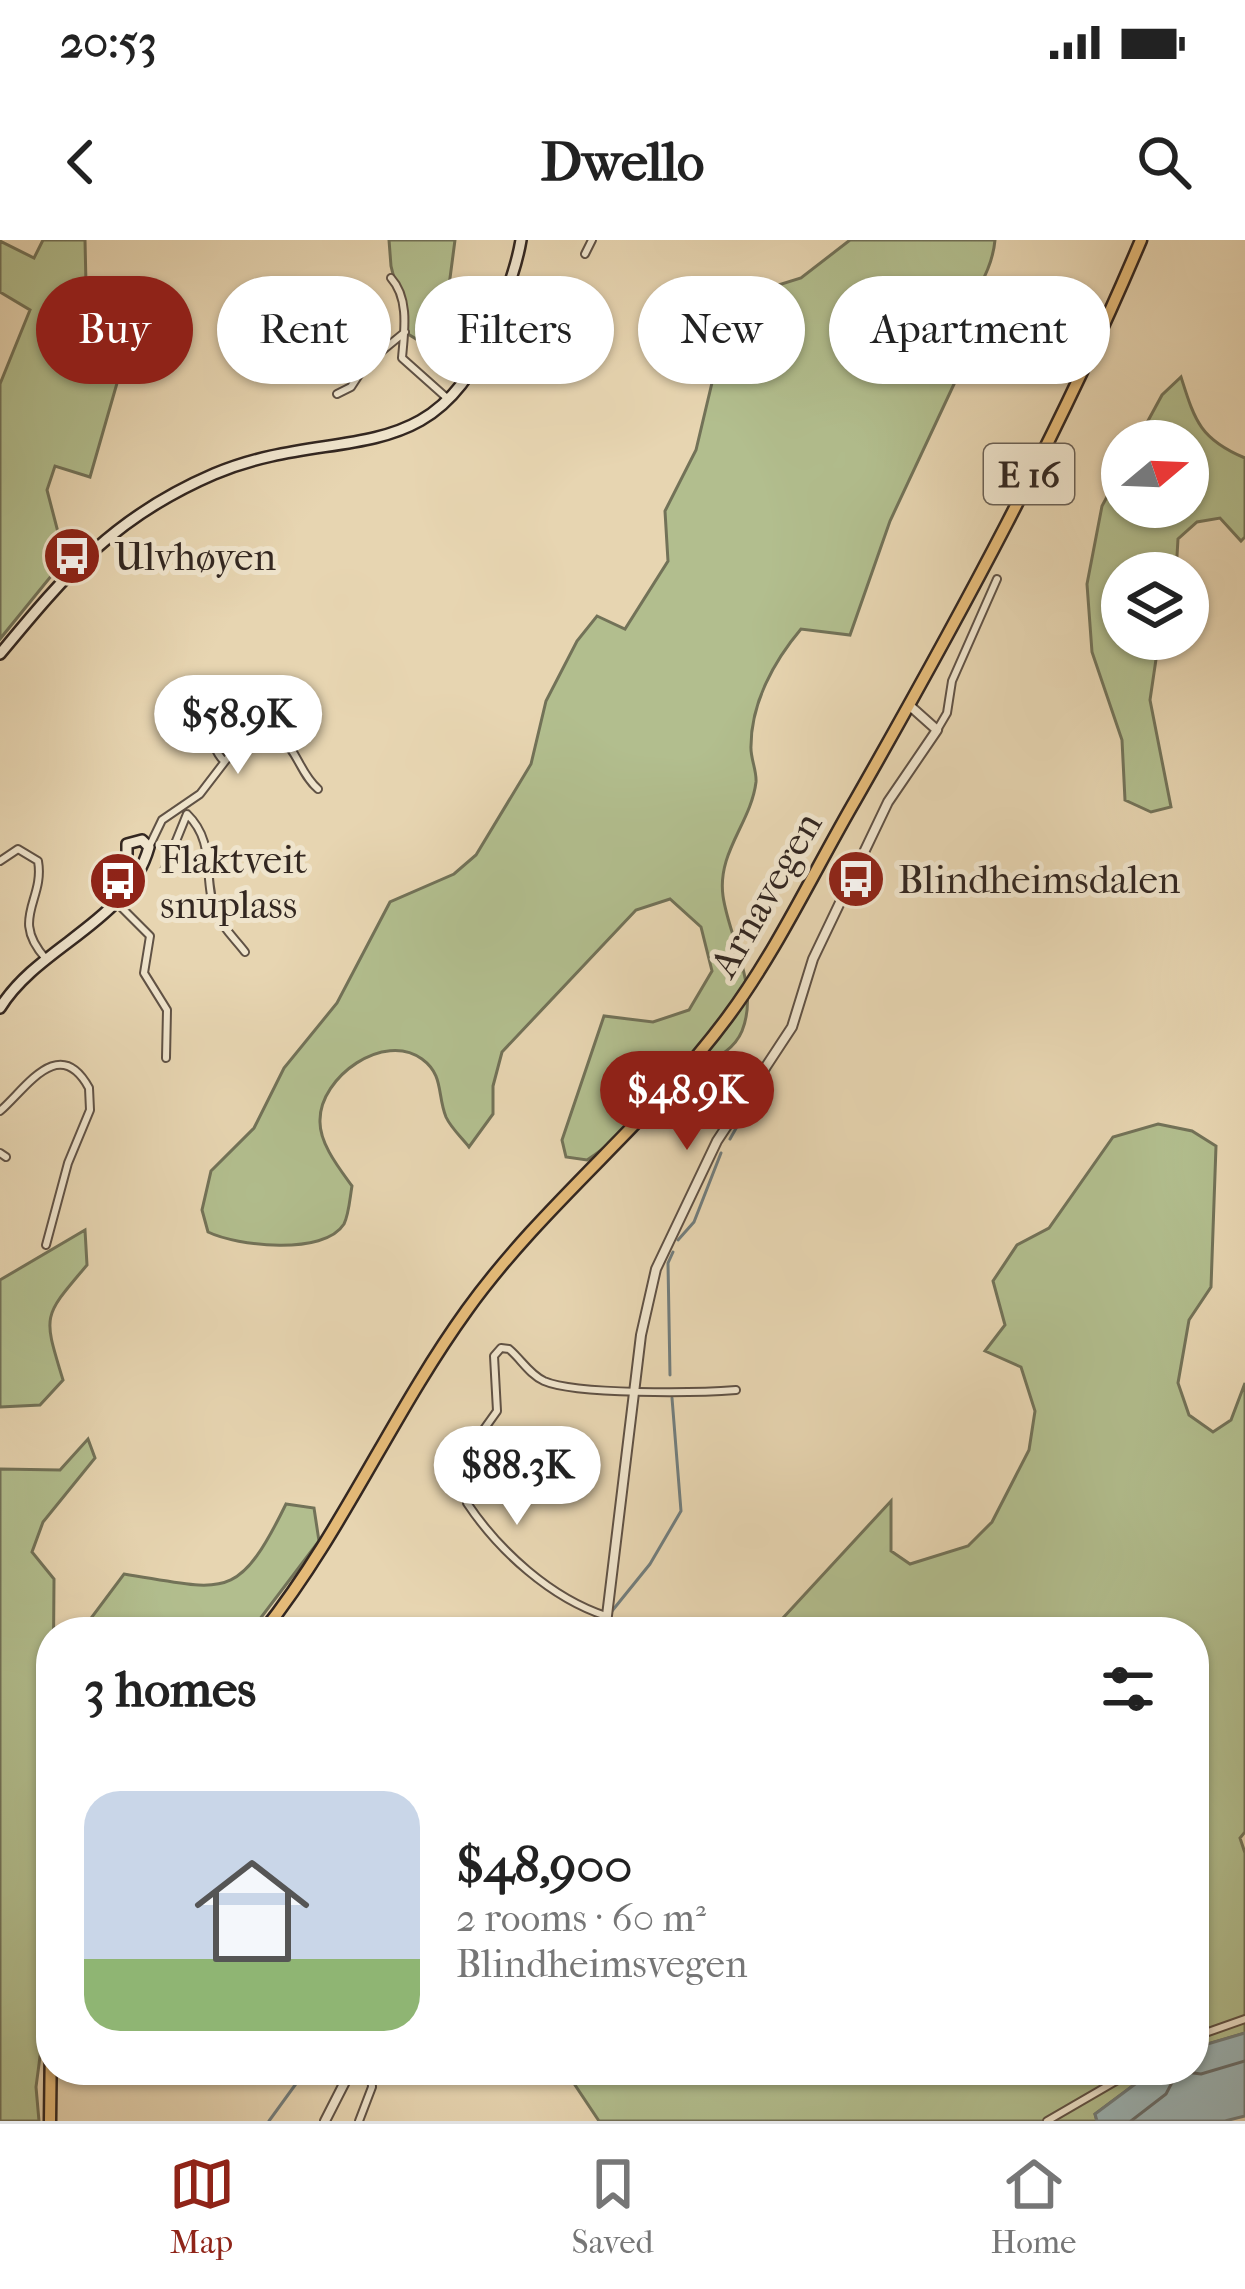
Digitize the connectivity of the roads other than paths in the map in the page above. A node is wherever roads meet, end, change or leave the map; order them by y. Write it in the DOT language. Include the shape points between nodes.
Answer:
graph roads {
  1 [pos="521,240"];
  2 [pos="592,240"];
  3 [pos="1141,240"];
  4 [pos="585,254"];
  5 [pos="391,278"];
  6 [pos="405,332"];
  7 [pos="337,394"];
  8 [pos="451,401"];
  9 [pos="997,579"];
  10 [pos="0,654"];
  11 [pos="201,702"];
  12 [pos="909,705"];
  13 [pos="937,730"];
  14 [pos="224,761"];
  15 [pos="318,789"];
  16 [pos="184,810"];
  17 [pos="149,847"];
  18 [pos="0,862"];
  19 [pos="163,873"];
  20 [pos="127,888"];
  21 [pos="116,902"];
  22 [pos="245,952"];
  23 [pos="46,958"];
  24 [pos="0,1008"];
  25 [pos="166,1058"];
  26 [pos="0,1111"];
  27 [pos="46,1245"];
  28 [pos="634,1390"];
  29 [pos="736,1390"];
  30 [pos="606,1616"];
  31 [pos="274,1617"];
  32 [pos="1245,2019"];
  33 [pos="1209,2032"];
  34 [pos="50,2085"];
  35 [pos="343,2085"];
  36 [pos="372,2085"];
  37 [pos="1110,2085"];
  38 [pos="50,2121"];
  39 [pos="325,2121"];
  40 [pos="359,2121"];
  41 [pos="1047,2121"];
  1 -- 8 [label="main road" via="483,352"];
  2 -- 4 [label="street"];
  3 -- 12 [label="highway, Arnavegen / E 16"];
  5 -- 6 [label="street"];
  6 -- 7 [label="street"];
  6 -- 8 [label="street" via="401,358"];
  8 -- 10 [label="main road" via="402,430 251,461 145,509 77,561"];
  9 -- 13 [label="street"];
  11 -- 14 [label="street"];
  12 -- 13 [label="street"];
  12 -- 31 [label="highway, Arnavegen / E 16" via="728,1016 470,1306 328,1543"];
  13 -- 28 [label="street" via="888,802 813,959 792,1027 717,1141 656,1269"];
  14 -- 15 [label="street" via="246,734 260,732 290,748"];
  14 -- 16 [label="street"];
  16 -- 17 [label="street" via="163,820"];
  16 -- 19 [label="street"];
  16 -- 22 [label="street" via="209,855 216,915"];
  17 -- 20 [label="main road"];
  17 -- 20 [label="main road" via="137,839 127,844"];
  18 -- 23 [label="street" via="18,849 38,861 28,921"];
  20 -- 21 [label="main road"];
  21 -- 23 [label="main road"];
  21 -- 25 [label="street" via="150,936 143,973 167,1010"];
  23 -- 24 [label="main road"];
  26 -- 27 [label="street" via="50,1066 72,1070 89,1088 90,1110"];
  28 -- 29 [label="street"];
  28 -- 30 [label="street"];
  28 -- 30 [label="street" via="552,1384 501,1348 492,1363 497,1411 477,1439 486,1468 466,1498 525,1568"];
  32 -- 33 [label="street"];
  34 -- 38 [label="highway"];
  35 -- 39 [label="street"];
  36 -- 40 [label="street"];
  37 -- 41 [label="street"];
}
